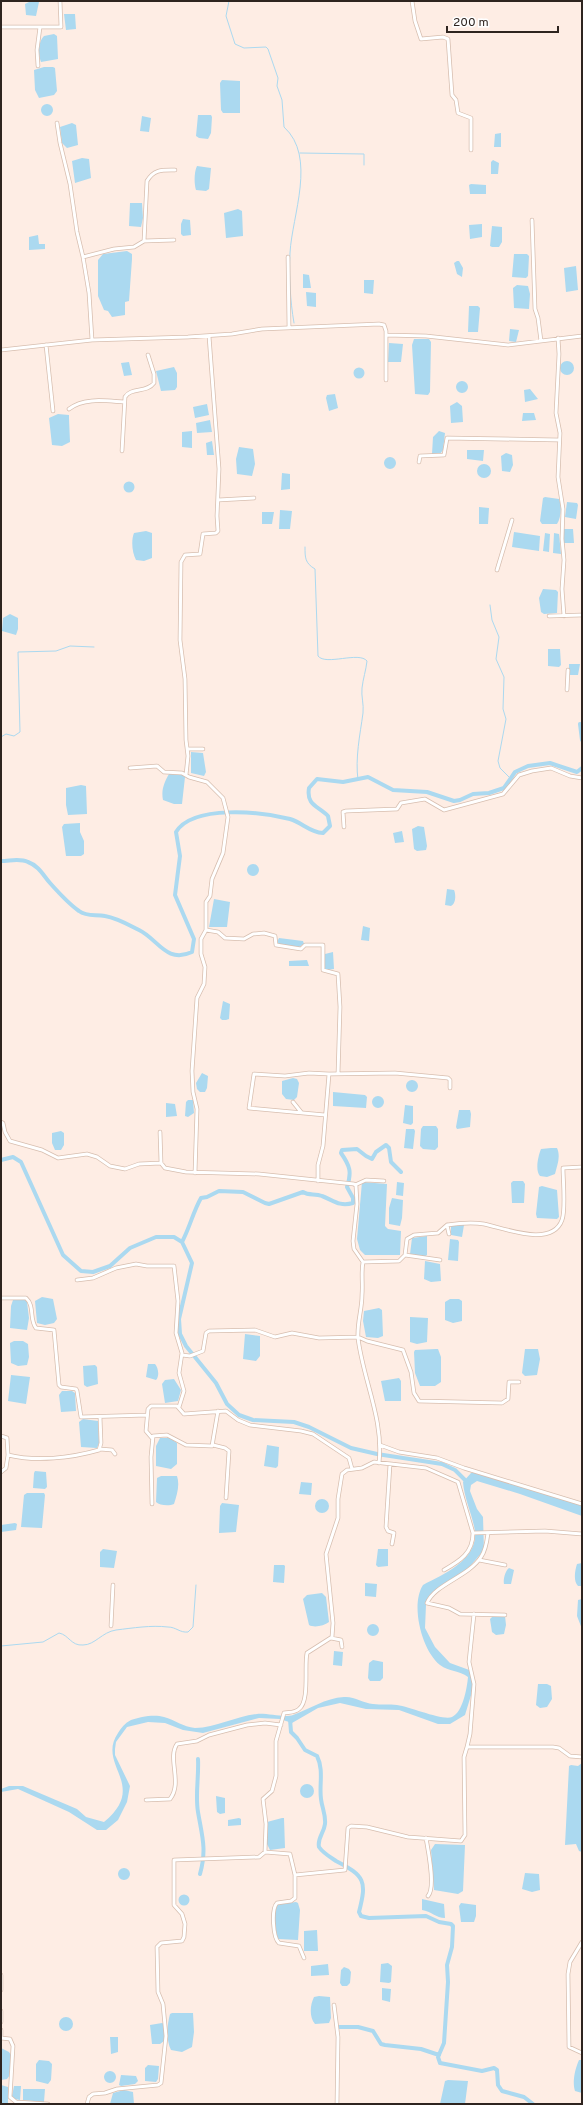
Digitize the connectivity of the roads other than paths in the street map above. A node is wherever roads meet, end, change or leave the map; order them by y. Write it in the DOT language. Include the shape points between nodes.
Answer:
graph roads {
  1 [pos="60,1"];
  2 [pos="412,1"];
  3 [pos="40,26"];
  4 [pos="1,27"];
  5 [pos="38,66"];
  6 [pos="57,122"];
  7 [pos="471,150"];
  8 [pos="175,170"];
  9 [pos="532,220"];
  10 [pos="174,240"];
  11 [pos="144,241"];
  12 [pos="83,257"];
  13 [pos="288,257"];
  14 [pos="289,327"];
  15 [pos="386,335"];
  16 [pos="210,336"];
  17 [pos="582,336"];
  18 [pos="558,338"];
  19 [pos="92,340"];
  20 [pos="541,341"];
  21 [pos="46,345"];
  22 [pos="1,350"];
  23 [pos="148,355"];
  24 [pos="386,380"];
  25 [pos="124,402"];
  26 [pos="69,409"];
  27 [pos="53,411"];
  28 [pos="559,440"];
  29 [pos="122,451"];
  30 [pos="419,462"];
  31 [pos="254,498"];
  32 [pos="218,500"];
  33 [pos="512,520"];
  34 [pos="497,570"];
  35 [pos="582,615"];
  36 [pos="549,616"];
  37 [pos="564,616"];
  38 [pos="568,670"];
  39 [pos="567,690"];
  40 [pos="187,749"];
  41 [pos="202,749"];
  42 [pos="130,768"];
  43 [pos="186,775"];
  44 [pos="582,778"];
  45 [pos="344,827"];
  46 [pos="206,930"];
  47 [pos="329,1074"];
  48 [pos="338,1074"];
  49 [pos="450,1088"];
  50 [pos="293,1102"];
  51 [pos="301,1112"];
  52 [pos="325,1115"];
  53 [pos="1,1122"];
  54 [pos="160,1132"];
  55 [pos="162,1163"];
  56 [pos="582,1167"];
  57 [pos="195,1172"];
  58 [pos="318,1181"];
  59 [pos="384,1181"];
  60 [pos="355,1185"];
  61 [pos="447,1224"];
  62 [pos="449,1234"];
  63 [pos="405,1256"];
  64 [pos="440,1260"];
  65 [pos="363,1262"];
  66 [pos="77,1280"];
  67 [pos="1,1298"];
  68 [pos="358,1337"];
  69 [pos="182,1355"];
  70 [pos="519,1382"];
  71 [pos="179,1407"];
  72 [pos="218,1412"];
  73 [pos="147,1414"];
  74 [pos="100,1418"];
  75 [pos="1,1436"];
  76 [pos="152,1438"];
  77 [pos="213,1445"];
  78 [pos="380,1445"];
  79 [pos="100,1448"];
  80 [pos="114,1454"];
  81 [pos="8,1455"];
  82 [pos="379,1462"];
  83 [pos="390,1464"];
  84 [pos="352,1469"];
  85 [pos="1,1472"];
  86 [pos="226,1498"];
  87 [pos="152,1504"];
  88 [pos="582,1504"];
  89 [pos="475,1533"];
  90 [pos="487,1533"];
  91 [pos="582,1534"];
  92 [pos="392,1544"];
  93 [pos="479,1560"];
  94 [pos="505,1565"];
  95 [pos="444,1570"];
  96 [pos="113,1585"];
  97 [pos="474,1614"];
  98 [pos="506,1615"];
  99 [pos="111,1626"];
  100 [pos="331,1638"];
  101 [pos="342,1647"];
  102 [pos="281,1724"];
  103 [pos="467,1747"];
  104 [pos="582,1756"];
  105 [pos="146,1800"];
  106 [pos="426,1838"];
  107 [pos="265,1852"];
  108 [pos="295,1875"];
  109 [pos="428,1896"];
  110 [pos="582,1942"];
  111 [pos="304,1958"];
  112 [pos="1,1975"];
  113 [pos="1,1990"];
  114 [pos="334,2005"];
  115 [pos="1,2011"];
  116 [pos="1,2022"];
  117 [pos="1,2030"];
  118 [pos="582,2053"];
  119 [pos="48,2104"];
  120 [pos="87,2104"];
  121 [pos="337,2104"];
  1 -- 3 [label="street" via="61,27"];
  2 -- 7 [label="street" via="415,24 421,39 448,39 452,97 456,100 458,113 471,118"];
  3 -- 4 [label="street"];
  3 -- 5 [label="street"];
  6 -- 12 [label="street"];
  8 -- 11 [label="street" via="158,170 147,181"];
  9 -- 20 [label="street" via="535,309"];
  10 -- 11 [label="street"];
  11 -- 12 [label="street" via="134,248 114,249"];
  12 -- 19 [label="street" via="89,293"];
  13 -- 14 [label="street"];
  14 -- 15 [label="street" via="379,324 384,325"];
  14 -- 16 [label="street"];
  15 -- 20 [label="street" via="426,336 508,345"];
  15 -- 24 [label="street"];
  16 -- 19 [label="street"];
  16 -- 32 [label="street"];
  17 -- 18 [label="street"];
  18 -- 20 [label="street"];
  18 -- 28 [label="street" via="556,405"];
  19 -- 21 [label="street"];
  21 -- 22 [label="street"];
  21 -- 27 [label="street"];
  23 -- 25 [label="street" via="154,383 147,389 128,393"];
  25 -- 26 [label="street" via="97,401 74,405"];
  25 -- 29 [label="street"];
  28 -- 30 [label="street" via="448,438 444,455 420,456"];
  28 -- 37 [label="street" via="559,488 563,509"];
  31 -- 32 [label="street"];
  32 -- 40 [label="street" via="218,531 203,534 200,554 185,555 181,562 180,640 185,679"];
  33 -- 34 [label="street"];
  35 -- 37 [label="street"];
  36 -- 37 [label="street"];
  38 -- 39 [label="street"];
  40 -- 41 [label="street"];
  40 -- 43 [label="street"];
  42 -- 43 [label="street" via="157,766 164,772"];
  43 -- 46 [label="street" via="207,782 223,798 228,818 223,853 206,902"];
  44 -- 45 [label="street" via="550,768 532,771 519,776 507,791 496,797 444,810 425,799 401,803 397,809 346,810"];
  46 -- 48 [label="street" via="218,932 225,938 244,939 253,934 264,933 275,936 276,946 301,949 305,945 323,945 323,970 338,974"];
  46 -- 57 [label="street" via="201,939 201,954 205,967 204,984 196,998 192,1071 197,1109"];
  47 -- 48 [label="street"];
  47 -- 51 [label="street" via="254,1074 249,1108"];
  47 -- 52 [label="street"];
  48 -- 49 [label="street" via="394,1073 448,1078"];
  50 -- 51 [label="street"];
  51 -- 52 [label="street"];
  52 -- 58 [label="street"];
  53 -- 55 [label="street" via="10,1141 42,1150 58,1158 87,1154 119,1168"];
  54 -- 55 [label="street"];
  55 -- 57 [label="street" via="165,1168"];
  56 -- 61 [label="street" via="563,1168 563,1217 554,1231 527,1234 474,1223"];
  57 -- 58 [label="street" via="259,1174"];
  58 -- 60 [label="street"];
  59 -- 60 [label="street" via="366,1180"];
  60 -- 65 [label="street" via="357,1204 353,1241 354,1249"];
  61 -- 62 [label="street"];
  61 -- 63 [label="street" via="438,1233 408,1237"];
  63 -- 64 [label="street"];
  63 -- 65 [label="street" via="400,1261"];
  65 -- 68 [label="street"];
  66 -- 69 [label="street" via="93,1278 116,1268 136,1264 174,1266 178,1301 176,1333"];
  67 -- 74 [label="street" via="26,1298 36,1328 54,1330 59,1385 76,1389 81,1417"];
  68 -- 69 [label="street" via="319,1338 292,1333 275,1337 255,1330 209,1331 206,1333 203,1351 190,1356"];
  68 -- 70 [label="street" via="403,1350 411,1372 414,1393 419,1401 502,1403 508,1399 509,1382"];
  68 -- 78 [label="street" via="376,1413"];
  69 -- 71 [label="street" via="179,1373 184,1391"];
  71 -- 72 [label="street" via="184,1414"];
  71 -- 73 [label="street" via="151,1406"];
  72 -- 77 [label="street"];
  72 -- 84 [label="street" via="226,1411 250,1425 301,1430 313,1434 348,1458"];
  73 -- 74 [label="street" via="109,1415"];
  73 -- 76 [label="street" via="146,1431"];
  74 -- 79 [label="street"];
  75 -- 81 [label="street" via="6,1438"];
  76 -- 77 [label="street" via="155,1435 167,1435 186,1445"];
  76 -- 87 [label="street"];
  77 -- 86 [label="street" via="229,1451"];
  78 -- 82 [label="street"];
  78 -- 88 [label="street" via="399,1452 437,1458"];
  79 -- 80 [label="street" via="112,1450"];
  79 -- 81 [label="street" via="49,1458"];
  81 -- 85 [label="street" via="6,1468"];
  82 -- 83 [label="street"];
  82 -- 84 [label="street"];
  83 -- 89 [label="street" via="426,1468 458,1482"];
  83 -- 92 [label="street" via="386,1530 394,1533"];
  84 -- 100 [label="street" via="340,1477 338,1518 326,1554 333,1623"];
  89 -- 90 [label="street"];
  89 -- 95 [label="street" via="467,1554 461,1561"];
  90 -- 91 [label="street" via="552,1531"];
  90 -- 93 [label="street" via="484,1552"];
  93 -- 94 [label="street"];
  93 -- 97 [label="street" via="463,1575 437,1592 427,1603 449,1608 460,1614"];
  96 -- 99 [label="street"];
  97 -- 98 [label="street"];
  97 -- 103 [label="street" via="469,1662 474,1684"];
  100 -- 101 [label="street" via="341,1640"];
  100 -- 102 [label="street" via="307,1653 304,1700 299,1709 284,1713"];
  102 -- 105 [label="street" via="247,1725 209,1735 197,1741 177,1744 174,1753 174,1794 170,1799"];
  102 -- 107 [label="street" via="276,1741 276,1776 272,1791 263,1799 266,1824"];
  103 -- 104 [label="street" via="553,1747 570,1756"];
  103 -- 106 [label="street" via="464,1757 464,1838 461,1841"];
  106 -- 108 [label="street" via="351,1826 348,1828 343,1870"];
  106 -- 109 [label="street" via="431,1890"];
  107 -- 108 [label="street" via="290,1854"];
  107 -- 120 [label="street" via="259,1857 174,1860 174,1905 183,1917 185,1928 182,1941 161,1943 157,1947 158,1992 163,2004 166,2036 161,2083 117,2088 93,2094"];
  108 -- 111 [label="street" via="295,1898 277,1903 274,1907 275,1938 279,1943 299,1946"];
  110 -- 118 [label="street" via="570,1962 568,1974 569,2047"];
  112 -- 113 [label="street"];
  114 -- 121 [label="street" via="338,2037"];
  115 -- 116 [label="street"];
  117 -- 119 [label="street" via="1,2038 10,2039 13,2046 10,2097 16,2102"];
}
